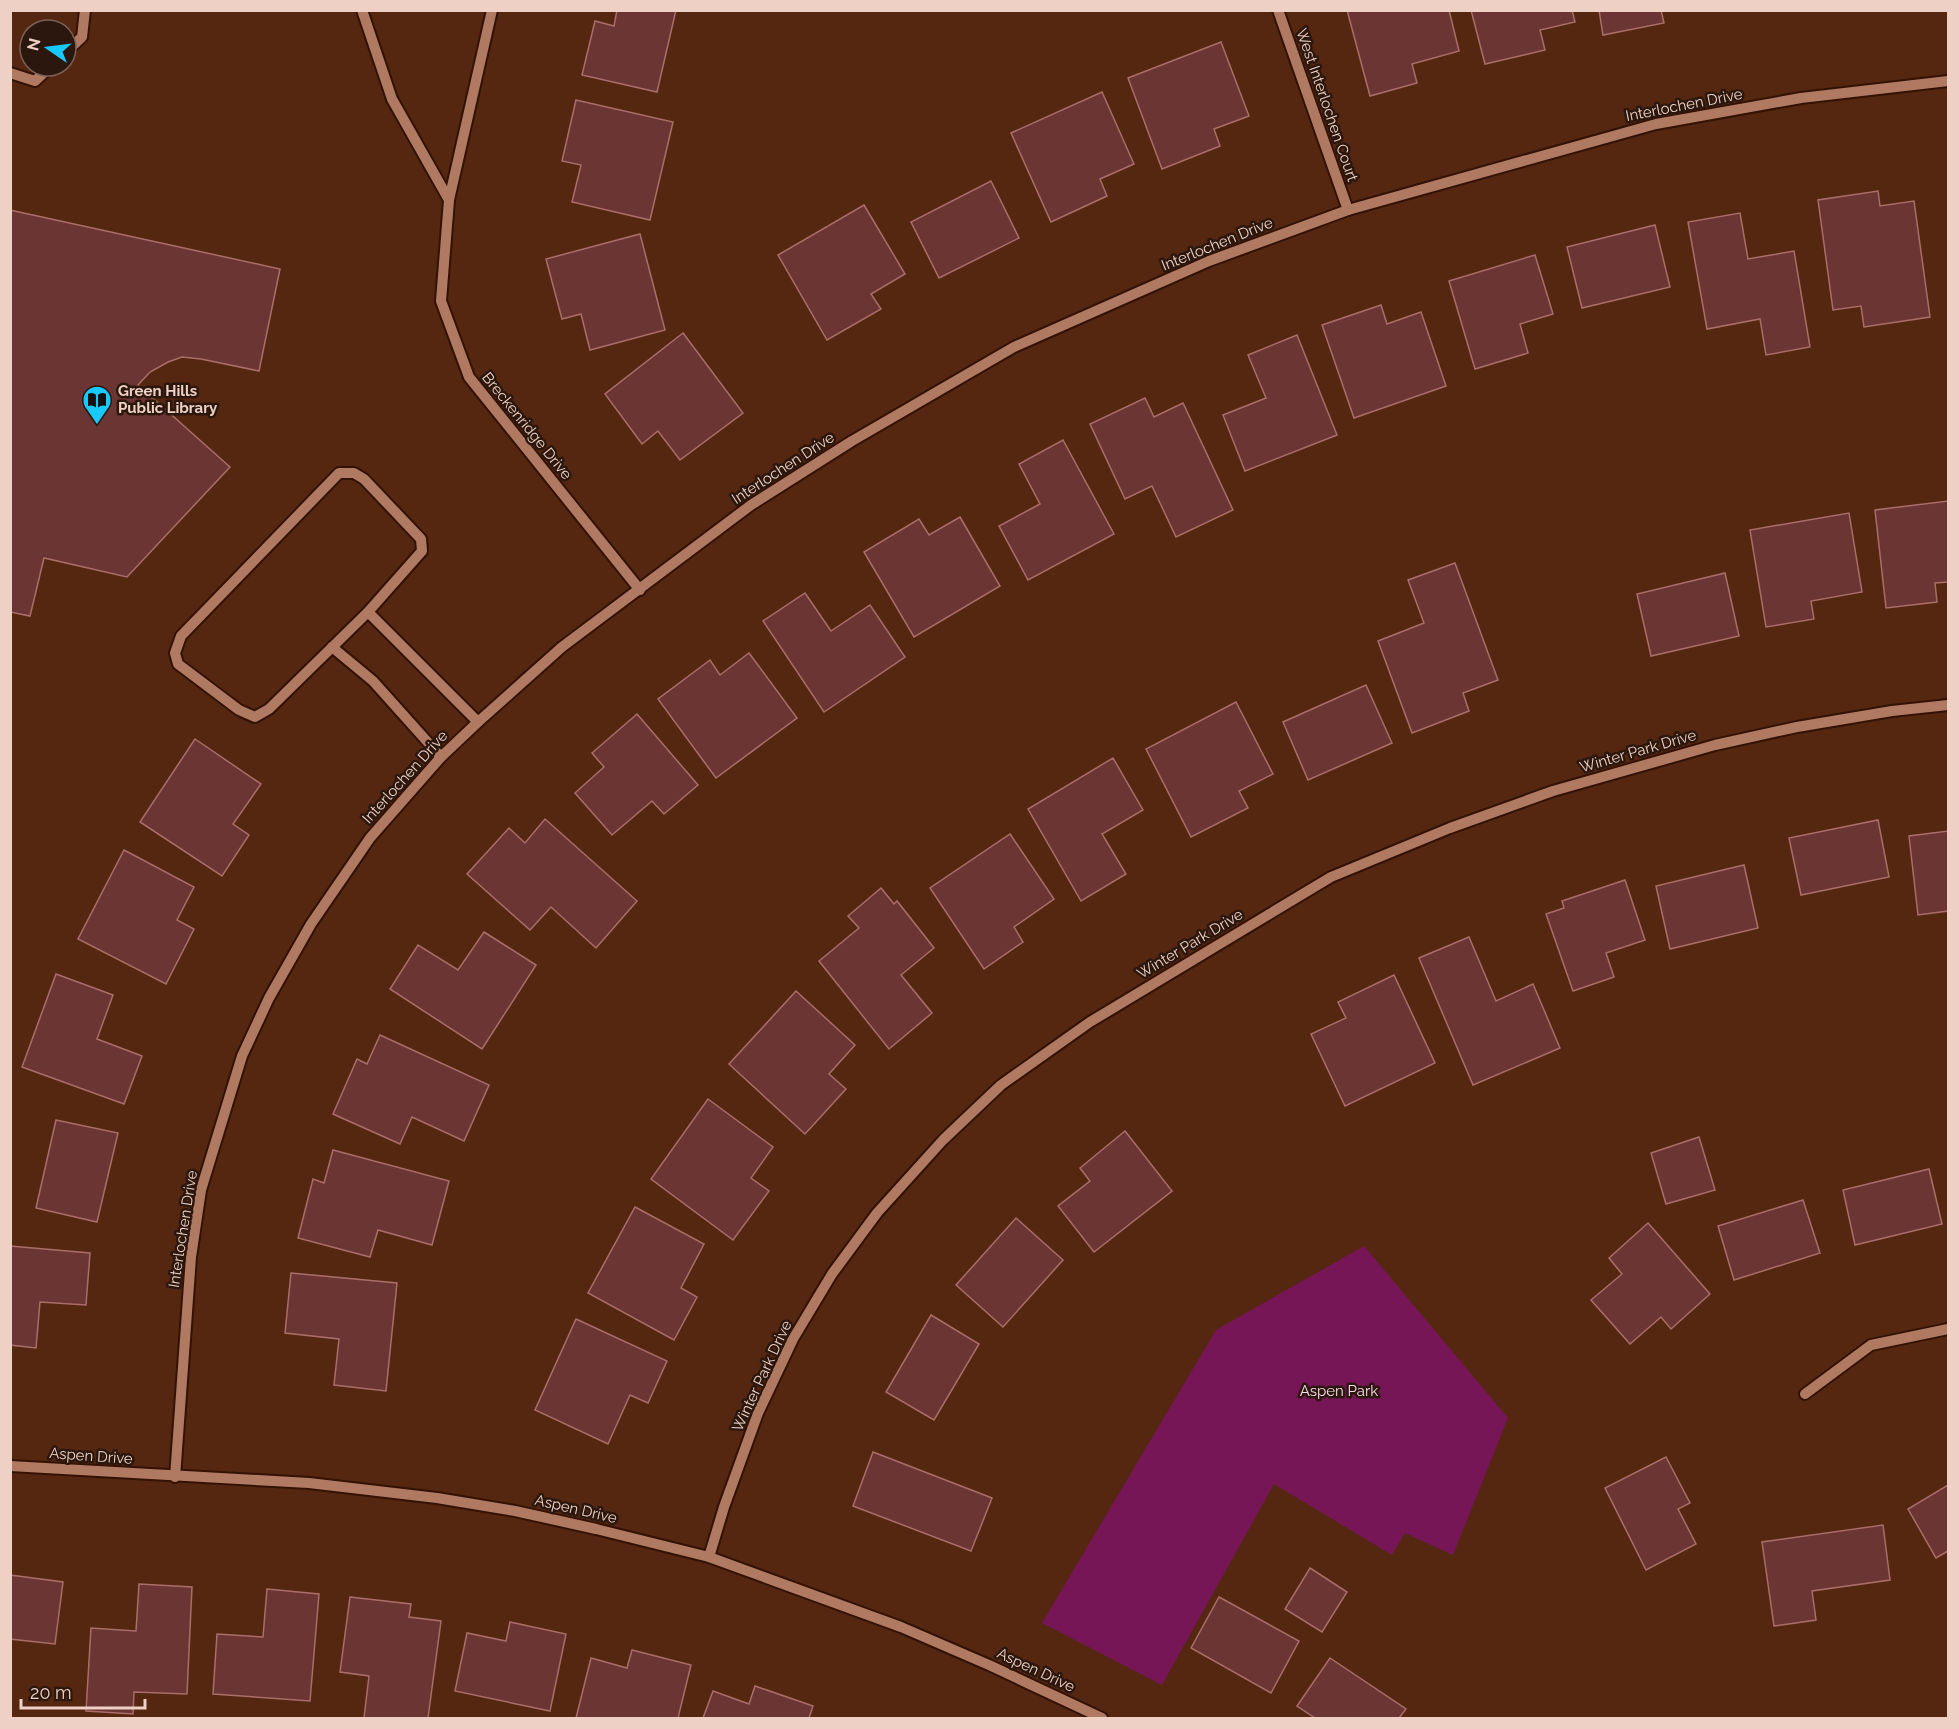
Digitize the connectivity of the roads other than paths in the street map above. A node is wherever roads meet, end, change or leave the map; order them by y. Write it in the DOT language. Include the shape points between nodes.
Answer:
graph roads {
  1 [pos="85,10"];
  2 [pos="362,10"];
  3 [pos="492,10"];
  4 [pos="1278,10"];
  5 [pos="78,41"];
  6 [pos="1948,81"];
  7 [pos="449,200"];
  8 [pos="1348,210"];
  9 [pos="640,590"];
  10 [pos="368,612"];
  11 [pos="332,647"];
  12 [pos="1948,705"];
  13 [pos="478,722"];
  14 [pos="441,757"];
  15 [pos="1948,1329"];
  16 [pos="1805,1394"];
  17 [pos="10,1466"];
  18 [pos="175,1477"];
  19 [pos="709,1557"];
  20 [pos="1102,1719"];
  1 -- 5 [label="street" via="82,37"];
  2 -- 7 [label="street" via="392,99"];
  3 -- 7 [label="street, Breckenridge Drive"];
  4 -- 8 [label="street, West Interlochen Court"];
  6 -- 8 [label="street, Interlochen Drive" via="1801,98 1656,124"];
  7 -- 9 [label="street, Breckenridge Drive" via="441,301 469,377"];
  8 -- 9 [label="street, Interlochen Drive" via="1209,261 1014,347 751,505"];
  9 -- 13 [label="street, Interlochen Drive" via="562,647"];
  10 -- 11 [label="street"];
  10 -- 11 [label="street" via="422,551 421,539 364,479 354,473 339,472 181,636 175,653 178,664 255,717 269,709"];
  10 -- 13 [label="street"];
  11 -- 14 [label="street" via="373,681"];
  12 -- 19 [label="street, Winter Park Drive" via="1881,712 1714,746 1553,791 1450,828 1331,877 1090,1022 1001,1085 943,1140 878,1213 832,1274 793,1339 758,1413"];
  13 -- 14 [label="street, Interlochen Drive"];
  14 -- 18 [label="street, Interlochen Drive" via="370,838 311,924 242,1056 201,1190 191,1257"];
  15 -- 16 [label="street" via="1871,1345"];
  17 -- 18 [label="street, Aspen Drive"];
  18 -- 19 [label="street, Aspen Drive" via="309,1484 437,1498 515,1511"];
  19 -- 20 [label="street, Aspen Drive" via="901,1627"];
}
